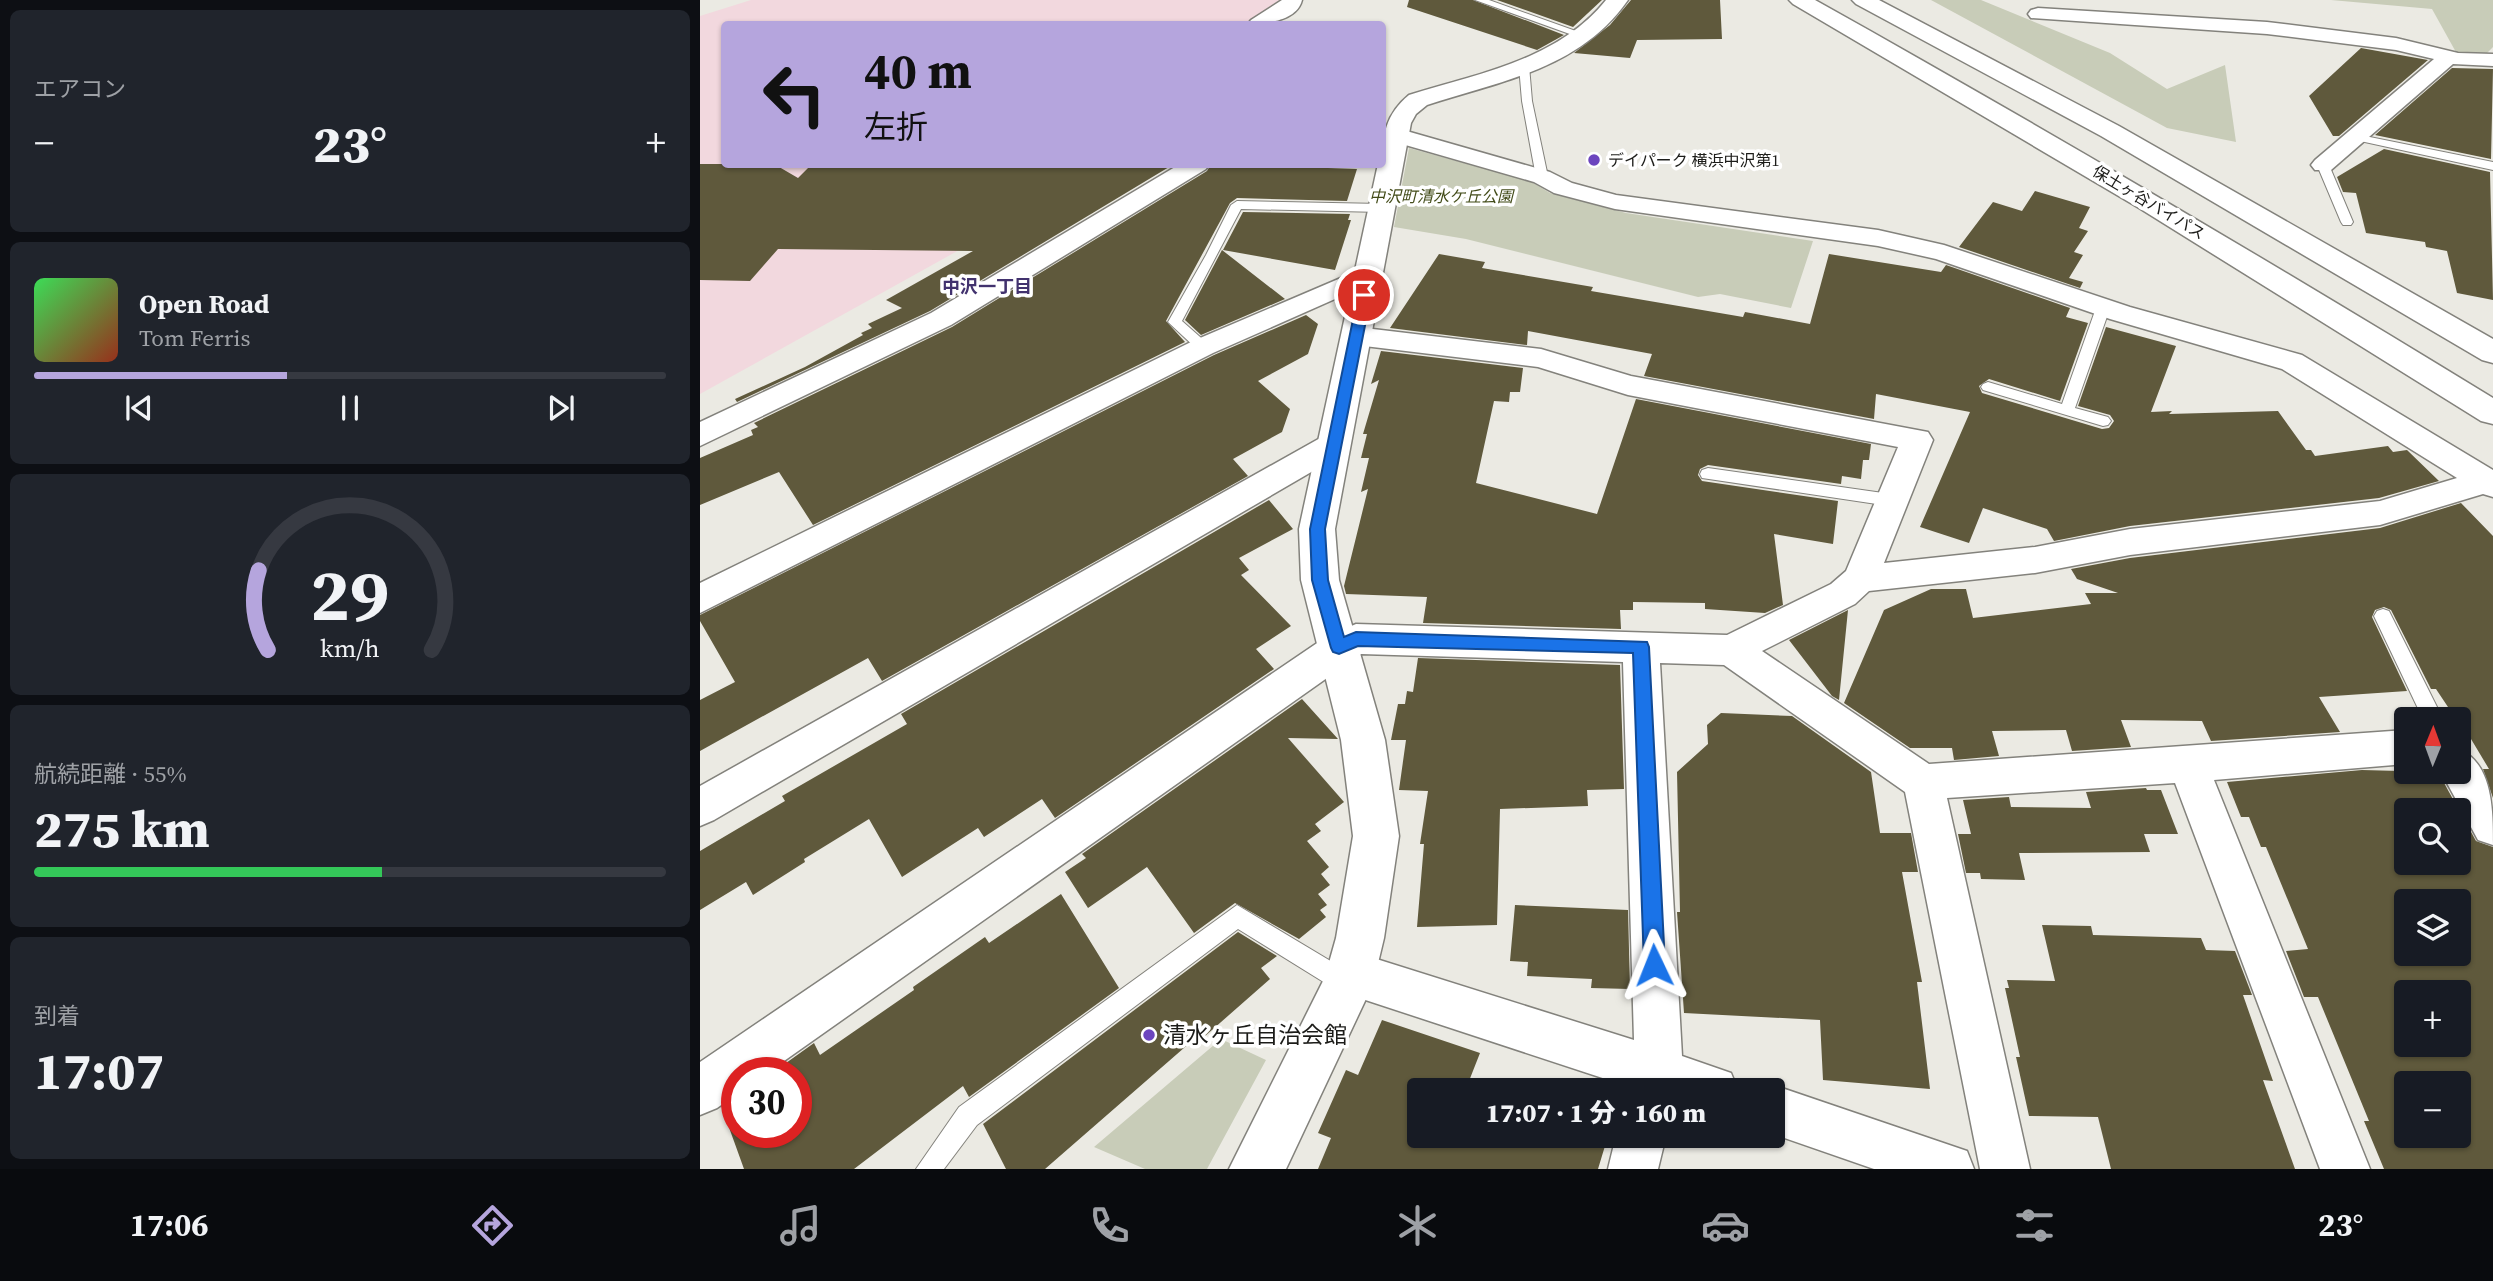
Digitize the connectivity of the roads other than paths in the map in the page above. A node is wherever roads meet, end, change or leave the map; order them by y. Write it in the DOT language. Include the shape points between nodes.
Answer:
graph roads {
  1 [pos="1292,0"];
  2 [pos="1480,0"];
  3 [pos="1617,0"];
  4 [pos="1800,0"];
  5 [pos="1863,0"];
  6 [pos="2038,14"];
  7 [pos="1263,21"];
  8 [pos="1582,35"];
  9 [pos="2454,58"];
  10 [pos="2493,60"];
  11 [pos="1524,66"];
  12 [pos="2493,79"];
  13 [pos="1393,124"];
  14 [pos="2355,137"];
  15 [pos="2323,165"];
  16 [pos="2493,166"];
  17 [pos="1191,168"];
  18 [pos="1542,177"];
  19 [pos="1382,208"];
  20 [pos="2347,222"];
  21 [pos="1369,274"];
  22 [pos="2103,308"];
  23 [pos="1356,336"];
  24 [pos="1203,347"];
  25 [pos="2493,353"];
  26 [pos="1988,387"];
  27 [pos="2067,410"];
  28 [pos="2493,413"];
  29 [pos="2104,421"];
  30 [pos="700,435"];
  31 [pos="1333,445"];
  32 [pos="1708,474"];
  33 [pos="2490,483"];
  34 [pos="1890,500"];
  35 [pos="1860,579"];
  36 [pos="700,599"];
  37 [pos="2383,616"];
  38 [pos="1641,647"];
  39 [pos="1339,648"];
  40 [pos="1731,650"];
  41 [pos="2427,707"];
  42 [pos="2394,748"];
  43 [pos="2188,765"];
  44 [pos="1923,782"];
  45 [pos="2469,784"];
  46 [pos="700,807"];
  47 [pos="2493,826"];
  48 [pos="1349,979"];
  49 [pos="1647,1078"];
  50 [pos="1656,1078"];
  51 [pos="700,1091"];
  52 [pos="1785,1114"];
  53 [pos="1639,1148"];
  54 [pos="929,1169"];
  55 [pos="1257,1169"];
  56 [pos="1633,1169"];
  57 [pos="1949,1169"];
  58 [pos="2005,1169"];
  59 [pos="2345,1169"];
  1 -- 7 [label="street"];
  2 -- 8 [label="lane"];
  3 -- 8 [label="main road"];
  4 -- 28 [label="main road, 保土ヶ谷バイパス" via="2016,122"];
  5 -- 25 [label="main road" via="2110,131"];
  6 -- 9 [label="street" via="2267,28 2396,44"];
  8 -- 11 [label="main road" via="1558,53"];
  9 -- 10 [label="street"];
  9 -- 12 [label="street"];
  9 -- 14 [label="street"];
  11 -- 13 [label="main road" via="1418,100"];
  11 -- 18 [label="lane"];
  13 -- 18 [label="street"];
  13 -- 19 [label="main road"];
  14 -- 15 [label="street"];
  14 -- 16 [label="lane"];
  15 -- 20 [label="lane"];
  17 -- 30 [label="street" via="941,319"];
  18 -- 22 [label="street" via="1563,188 1615,202 1878,238 1998,270"];
  19 -- 21 [label="main road"];
  19 -- 24 [label="lane" via="1237,205 1175,322"];
  21 -- 23 [label="main road"];
  21 -- 24 [label="street"];
  22 -- 27 [label="lane"];
  22 -- 33 [label="street" via="2292,362"];
  23 -- 31 [label="main road"];
  23 -- 34 [label="street" via="1541,358 1628,385 1917,440"];
  24 -- 36 [label="street"];
  26 -- 27 [label="lane"];
  27 -- 29 [label="lane"];
  31 -- 39 [label="main road" via="1317,529 1320,580"];
  31 -- 46 [label="street"];
  32 -- 34 [label="lane"];
  33 -- 35 [label="street" via="2379,513"];
  34 -- 35 [label="street"];
  35 -- 40 [label="street" via="1843,594"];
  37 -- 41 [label="lane"];
  38 -- 39 [label="street" via="1356,639"];
  38 -- 40 [label="street"];
  38 -- 50 [label="street"];
  39 -- 48 [label="main road" via="1363,740 1376,836"];
  39 -- 51 [label="street"];
  40 -- 44 [label="street"];
  42 -- 43 [label="street"];
  43 -- 44 [label="street"];
  43 -- 59 [label="street"];
  44 -- 58 [label="street"];
  45 -- 47 [label="street"];
  48 -- 49 [label="street"];
  48 -- 54 [label="lane" via="1237,916 968,1116"];
  48 -- 55 [label="main road"];
  52 -- 57 [label="street"];
  53 -- 56 [label="street"];
}
